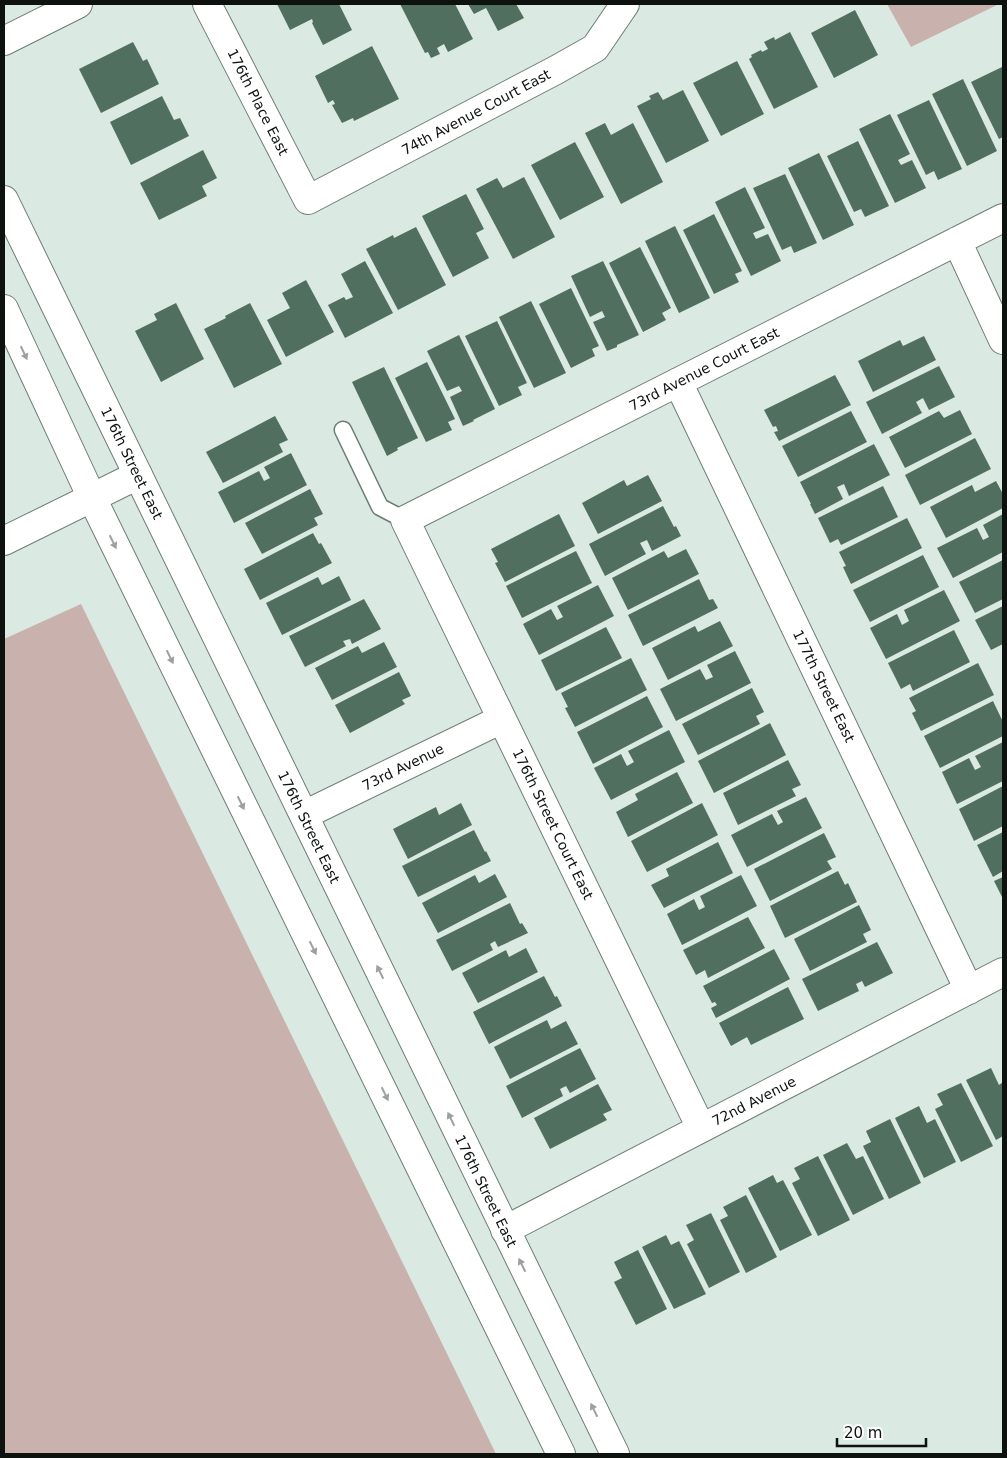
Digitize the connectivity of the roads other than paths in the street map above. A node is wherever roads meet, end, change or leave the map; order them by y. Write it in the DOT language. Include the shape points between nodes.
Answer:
graph roads {
  1 [pos="78,4"];
  2 [pos="207,4"];
  3 [pos="625,4"];
  4 [pos="4,42"];
  5 [pos="4,200"];
  6 [pos="308,200"];
  7 [pos="1003,218"];
  8 [pos="957,241"];
  9 [pos="4,309"];
  10 [pos="1003,340"];
  11 [pos="678,382"];
  12 [pos="343,430"];
  13 [pos="138,475"];
  14 [pos="92,498"];
  15 [pos="405,520"];
  16 [pos="4,541"];
  17 [pos="502,719"];
  18 [pos="304,815"];
  19 [pos="1003,972"];
  20 [pos="969,990"];
  21 [pos="700,1128"];
  22 [pos="505,1230"];
  23 [pos="561,1454"];
  24 [pos="615,1454"];
  1 -- 4 [label="street"];
  2 -- 6 [label="street, 176th Place East"];
  3 -- 6 [label="street, 74th Avenue Court East" via="595,48"];
  5 -- 13 [label="street, 176th Street East"];
  7 -- 8 [label="street, 73rd Avenue Court East"];
  8 -- 10 [label="street"];
  8 -- 11 [label="street, 73rd Avenue Court East"];
  9 -- 14 [label="street, one-way"];
  11 -- 15 [label="street, 73rd Avenue Court East"];
  11 -- 20 [label="street, 177th Street East"];
  12 -- 15 [label="lane" via="380,507"];
  13 -- 14 [label="street"];
  13 -- 18 [label="street, 176th Street East"];
  14 -- 16 [label="street"];
  14 -- 23 [label="street, one-way"];
  15 -- 17 [label="street, 176th Street Court East"];
  17 -- 18 [label="street, 73rd Avenue"];
  17 -- 21 [label="street, 176th Street Court East"];
  22 -- 18 [label="street, 176th Street East, one-way"];
  19 -- 20 [label="street, 72nd Avenue"];
  20 -- 21 [label="street, 72nd Avenue"];
  21 -- 22 [label="street, 72nd Avenue"];
  24 -- 22 [label="street, 176th Street East, one-way"];
}
